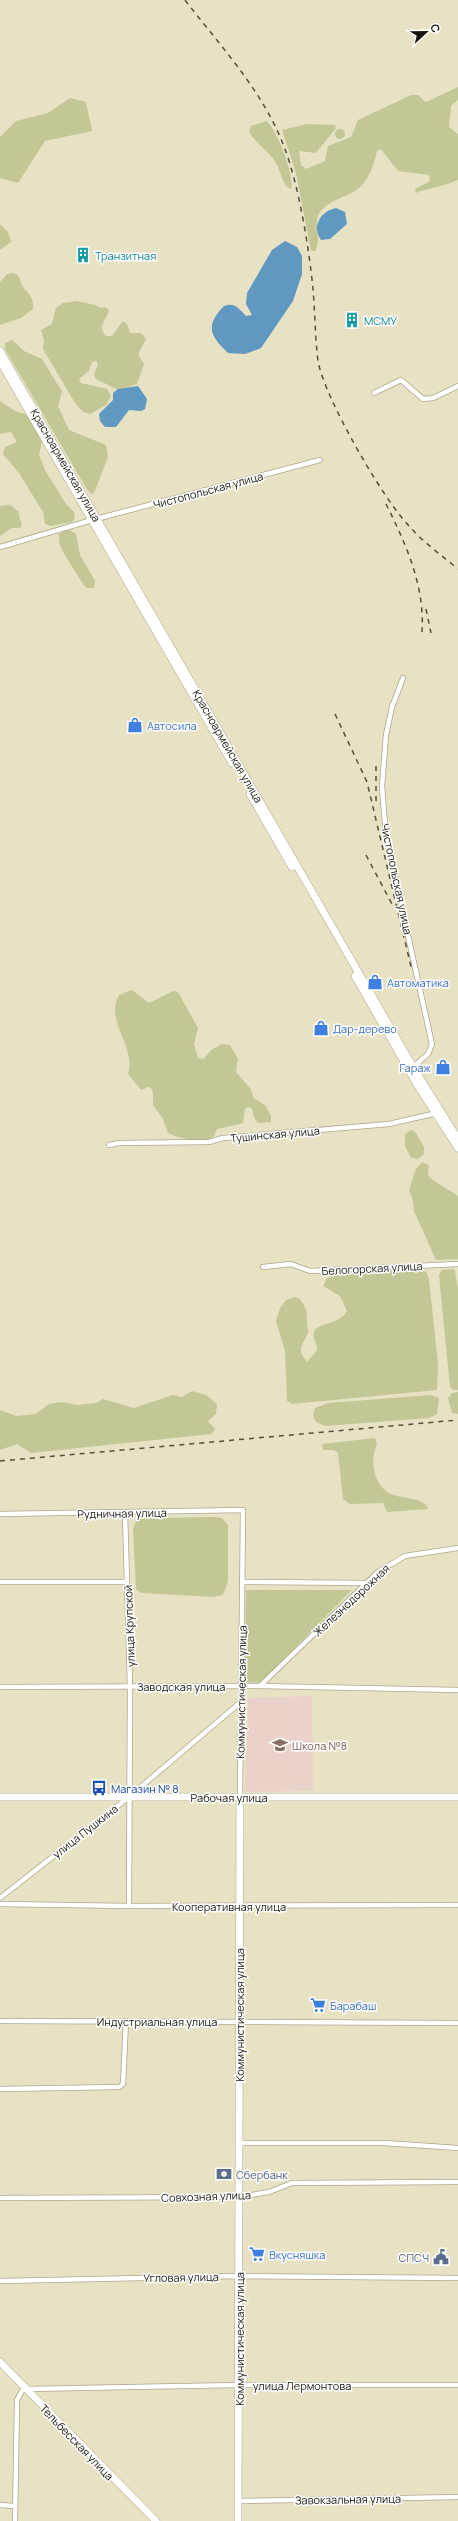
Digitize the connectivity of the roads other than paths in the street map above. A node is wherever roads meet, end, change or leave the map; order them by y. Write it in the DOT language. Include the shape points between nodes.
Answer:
graph roads {
  1 [pos="0,351"];
  2 [pos="0,361"];
  3 [pos="458,386"];
  4 [pos="374,393"];
  5 [pos="320,460"];
  6 [pos="94,520"];
  7 [pos="0,547"];
  8 [pos="403,678"];
  9 [pos="411,1069"];
  10 [pos="438,1113"];
  11 [pos="458,1139"];
  12 [pos="109,1145"];
  13 [pos="458,1148"];
  14 [pos="458,1264"];
  15 [pos="263,1267"];
  16 [pos="243,1510"];
  17 [pos="125,1513"];
  18 [pos="0,1514"];
  19 [pos="458,1548"];
  20 [pos="0,1582"];
  21 [pos="127,1582"];
  22 [pos="242,1582"];
  23 [pos="367,1583"];
  24 [pos="130,1686"];
  25 [pos="242,1686"];
  26 [pos="260,1686"];
  27 [pos="0,1687"];
  28 [pos="458,1690"];
  29 [pos="242,1702"];
  30 [pos="0,1797"];
  31 [pos="129,1797"];
  32 [pos="240,1797"];
  33 [pos="458,1797"];
  34 [pos="0,1898"];
  35 [pos="0,1904"];
  36 [pos="239,1905"];
  37 [pos="458,1905"];
  38 [pos="129,1906"];
  39 [pos="0,2021"];
  40 [pos="126,2021"];
  41 [pos="239,2021"];
  42 [pos="458,2023"];
  43 [pos="0,2089"];
  44 [pos="239,2143"];
  45 [pos="458,2148"];
  46 [pos="458,2182"];
  47 [pos="239,2197"];
  48 [pos="0,2198"];
  49 [pos="239,2276"];
  50 [pos="458,2278"];
  51 [pos="0,2280"];
  52 [pos="0,2362"];
  53 [pos="238,2385"];
  54 [pos="458,2385"];
  55 [pos="25,2388"];
  56 [pos="458,2497"];
  57 [pos="238,2501"];
  58 [pos="0,2505"];
  59 [pos="14,2506"];
  60 [pos="15,2521"];
  61 [pos="156,2521"];
  62 [pos="238,2521"];
  1 -- 6 [label="main road, Красноармейская улица"];
  2 -- 6 [label="main road, Красноармейская улица"];
  3 -- 4 [label="street" via="433,398 423,399 401,380"];
  5 -- 6 [label="street, Чистопольская улица"];
  6 -- 7 [label="street, Чистопольская улица"];
  6 -- 9 [label="main road, Красноармейская улица"];
  8 -- 9 [label="street, Чистопольская улица" via="392,707 386,734 382,786 387,841 432,1044 428,1054"];
  9 -- 10 [label="main road, Красноармейская улица"];
  10 -- 11 [label="main road, Красноармейская улица"];
  10 -- 12 [label="street, Тушинская улица" via="389,1124 223,1138 209,1142"];
  10 -- 13 [label="main road, Красноармейская улица"];
  14 -- 15 [label="street, Белогорская улица" via="310,1271 291,1264"];
  16 -- 17 [label="street, Рудничная улица"];
  16 -- 22 [label="street, Коммунистическая улица"];
  17 -- 18 [label="street, Рудничная улица"];
  17 -- 21 [label="street, улица Крупской"];
  19 -- 23 [label="street, Железнодорожная" via="405,1556 378,1572"];
  20 -- 21 [label="street"];
  21 -- 24 [label="street, улица Крупской"];
  22 -- 23 [label="street"];
  22 -- 25 [label="street, Коммунистическая улица"];
  23 -- 26 [label="street, Железнодорожная"];
  24 -- 25 [label="street, Заводская улица"];
  24 -- 27 [label="street, Заводская улица"];
  24 -- 31 [label="street, улица Крупской"];
  25 -- 26 [label="street, Заводская улица"];
  25 -- 29 [label="street, Коммунистическая улица"];
  26 -- 28 [label="street, Заводская улица"];
  29 -- 31 [label="street, улица Пушкина"];
  29 -- 32 [label="street, Коммунистическая улица"];
  30 -- 31 [label="main road, Рабочая улица"];
  31 -- 32 [label="main road, Рабочая улица"];
  31 -- 34 [label="street, улица Пушкина"];
  31 -- 38 [label="street, улица Крупской"];
  32 -- 33 [label="main road, Рабочая улица"];
  32 -- 36 [label="main road, Коммунистическая улица"];
  35 -- 38 [label="street, Кооперативная улица"];
  36 -- 37 [label="street, Кооперативная улица"];
  36 -- 38 [label="street, Кооперативная улица"];
  36 -- 41 [label="main road, Коммунистическая улица"];
  39 -- 40 [label="street, Индустриальная улица"];
  40 -- 41 [label="street, Индустриальная улица"];
  40 -- 43 [label="street" via="124,2084 119,2087"];
  41 -- 42 [label="street, Индустриальная улица"];
  41 -- 44 [label="main road, Коммунистическая улица"];
  44 -- 45 [label="street" via="384,2143"];
  44 -- 47 [label="main road, Коммунистическая улица"];
  46 -- 47 [label="street, Совхозная улица" via="292,2183 269,2192"];
  47 -- 48 [label="street, Совхозная улица"];
  47 -- 49 [label="main road, Коммунистическая улица"];
  49 -- 50 [label="street, Угловая улица"];
  49 -- 51 [label="street, Угловая улица"];
  49 -- 53 [label="main road, Коммунистическая улица"];
  52 -- 55 [label="main road, Тельбесская улица"];
  53 -- 54 [label="street, улица Лермонтова"];
  53 -- 55 [label="street, улица Лермонтова"];
  53 -- 57 [label="main road, Коммунистическая улица"];
  55 -- 59 [label="street" via="17,2400"];
  55 -- 61 [label="main road, Тельбесская улица"];
  56 -- 57 [label="street, Завокзальная улица"];
  57 -- 62 [label="main road, Коммунистическая улица"];
  58 -- 59 [label="street"];
  59 -- 60 [label="street"];
}
